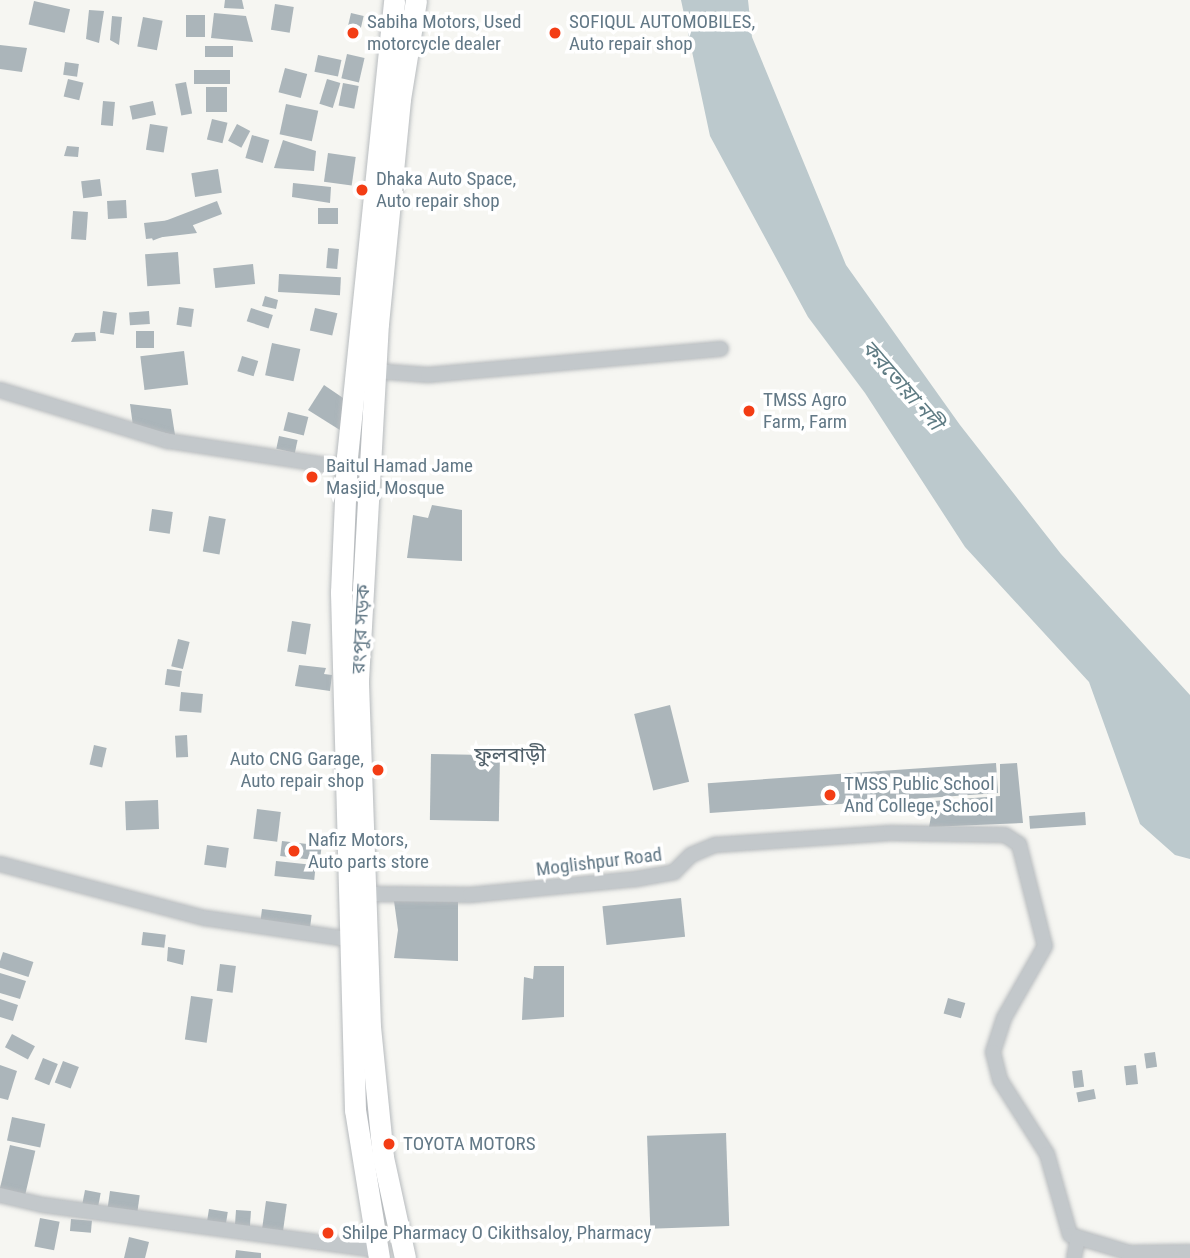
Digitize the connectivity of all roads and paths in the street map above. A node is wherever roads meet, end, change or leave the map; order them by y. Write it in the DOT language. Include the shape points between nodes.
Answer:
graph roads {
  1 [pos="394,0"];
  2 [pos="416,0"];
  3 [pos="721,349"];
  4 [pos="375,371"];
  5 [pos="0,390"];
  6 [pos="347,468"];
  7 [pos="0,863"];
  8 [pos="369,894"];
  9 [pos="347,939"];
  10 [pos="0,1195"];
  11 [pos="1078,1238"];
  12 [pos="1190,1252"];
  13 [pos="378,1254"];
  14 [pos="405,1258"];
  15 [pos="1074,1258"];
  1 -- 6 [label="highway, রংপুর সড়ক"];
  2 -- 4 [label="highway, রংপুর সড়ক" via="400,99"];
  3 -- 4 [label="street" via="428,375"];
  4 -- 8 [label="highway, রংপুর সড়ক" via="358,680"];
  5 -- 6 [label="street" via="168,441"];
  6 -- 9 [label="highway, রংপুর সড়ক" via="341,605"];
  7 -- 9 [label="street" via="205,918"];
  8 -- 11 [label="street, Moglishpur Road" via="470,895 636,879 674,872 691,855 715,845 891,833 1005,835 1019,844 1045,946 1004,1018 993,1052 1000,1080 1047,1154 1070,1234"];
  8 -- 14 [label="highway, রংপুর সড়ক" via="371,1040 383,1157"];
  9 -- 13 [label="highway, রংপুর সড়ক" via="355,1110"];
  10 -- 13 [label="street"];
  11 -- 12 [label="street" via="1130,1253"];
  11 -- 15 [label="street"];
}
